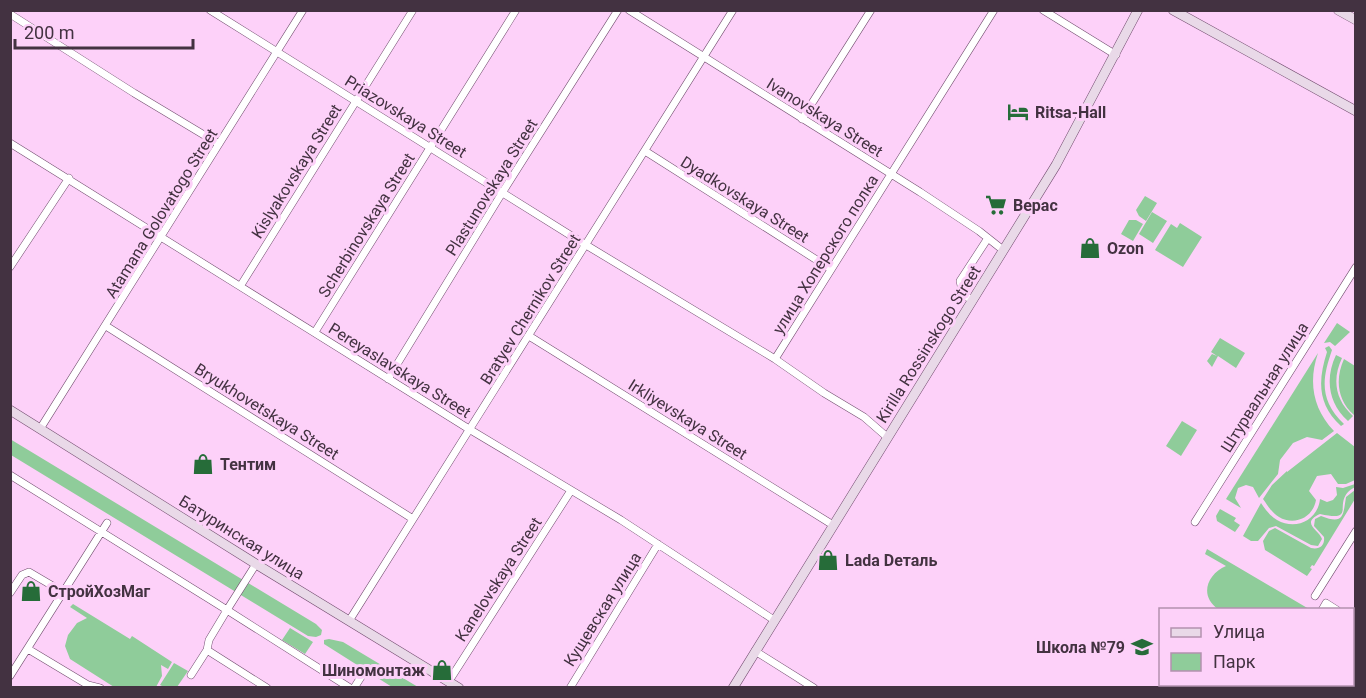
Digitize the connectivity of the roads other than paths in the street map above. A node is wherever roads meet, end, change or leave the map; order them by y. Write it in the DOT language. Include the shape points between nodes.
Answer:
graph roads {
  1 [pos="210,10"];
  2 [pos="303,10"];
  3 [pos="412,10"];
  4 [pos="516,10"];
  5 [pos="618,10"];
  6 [pos="629,10"];
  7 [pos="733,10"];
  8 [pos="870,10"];
  9 [pos="994,10"];
  10 [pos="1043,10"];
  11 [pos="1138,10"];
  12 [pos="1173,10"];
  13 [pos="1338,10"];
  14 [pos="10,14"];
  15 [pos="1356,20"];
  16 [pos="277,52"];
  17 [pos="1116,55"];
  18 [pos="705,57"];
  19 [pos="356,100"];
  20 [pos="1356,111"];
  21 [pos="802,119"];
  22 [pos="10,142"];
  23 [pos="219,144"];
  24 [pos="430,149"];
  25 [pos="645,151"];
  26 [pos="891,174"];
  27 [pos="69,178"];
  28 [pos="502,193"];
  29 [pos="162,237"];
  30 [pos="988,238"];
  31 [pos="586,245"];
  32 [pos="1003,250"];
  33 [pos="10,267"];
  34 [pos="1356,267"];
  35 [pos="831,269"];
  36 [pos="241,285"];
  37 [pos="972,300"];
  38 [pos="106,326"];
  39 [pos="315,333"];
  40 [pos="529,336"];
  41 [pos="775,359"];
  42 [pos="388,379"];
  43 [pos="10,410"];
  44 [pos="40,429"];
  45 [pos="469,429"];
  46 [pos="887,437"];
  47 [pos="10,476"];
  48 [pos="570,492"];
  49 [pos="413,519"];
  50 [pos="1195,522"];
  51 [pos="107,523"];
  52 [pos="833,525"];
  53 [pos="1356,531"];
  54 [pos="101,532"];
  55 [pos="658,544"];
  56 [pos="256,564"];
  57 [pos="63,592"];
  58 [pos="10,593"];
  59 [pos="1315,596"];
  60 [pos="227,610"];
  61 [pos="774,620"];
  62 [pos="349,621"];
  63 [pos="28,649"];
  64 [pos="207,650"];
  65 [pos="755,651"];
  66 [pos="191,675"];
  67 [pos="10,676"];
  68 [pos="361,677"];
  69 [pos="449,681"];
  70 [pos="100,687"];
  71 [pos="267,687"];
  72 [pos="352,687"];
  73 [pos="459,687"];
  74 [pos="570,687"];
  75 [pos="733,687"];
  76 [pos="814,687"];
  1 -- 16 [label="street, Priazovskaya Street"];
  2 -- 16 [label="street, Atamana Golovatogo Street"];
  3 -- 19 [label="street, Kislyakovskaya Street"];
  4 -- 24 [label="street, Scherbinovskaya Street"];
  5 -- 28 [label="street, Plastunovskaya Street"];
  6 -- 18 [label="street, Ivanovskaya Street"];
  7 -- 18 [label="street, Bratyev Chernikov Street"];
  8 -- 21 [label="street"];
  9 -- 26 [label="street, улица Хоперского полка"];
  10 -- 17 [label="street"];
  11 -- 17 [label="main road, Kirilla Rossinskogo Street"];
  12 -- 20 [label="main road"];
  13 -- 15 [label="main road"];
  14 -- 23 [label="street"];
  16 -- 19 [label="street, Priazovskaya Street"];
  16 -- 23 [label="street, Atamana Golovatogo Street"];
  17 -- 32 [label="main road, Kirilla Rossinskogo Street"];
  18 -- 21 [label="street, Ivanovskaya Street"];
  18 -- 25 [label="street, Bratyev Chernikov Street"];
  19 -- 24 [label="street, Priazovskaya Street"];
  19 -- 36 [label="street, Kislyakovskaya Street"];
  21 -- 26 [label="street, Ivanovskaya Street"];
  22 -- 27 [label="street, Pereyaslavskaya Street"];
  23 -- 29 [label="street, Atamana Golovatogo Street"];
  24 -- 28 [label="street, Priazovskaya Street"];
  24 -- 39 [label="street, Scherbinovskaya Street"];
  25 -- 31 [label="street, Bratyev Chernikov Street"];
  25 -- 35 [label="street, Dyadkovskaya Street"];
  26 -- 30 [label="street, Ivanovskaya Street"];
  26 -- 35 [label="street, улица Хоперского полка"];
  27 -- 29 [label="street, Pereyaslavskaya Street"];
  27 -- 33 [label="street"];
  28 -- 31 [label="street, Priazovskaya Street"];
  28 -- 42 [label="street, Plastunovskaya Street"];
  29 -- 36 [label="street, Pereyaslavskaya Street"];
  29 -- 38 [label="street, Atamana Golovatogo Street"];
  30 -- 32 [label="street, Ivanovskaya Street"];
  30 -- 37 [label="street" via="960,281 963,294"];
  31 -- 40 [label="street, Bratyev Chernikov Street"];
  31 -- 41 [label="street, Priazovskaya Street"];
  32 -- 37 [label="main road, Kirilla Rossinskogo Street"];
  34 -- 50 [label="street, Штурвальная улица"];
  35 -- 41 [label="street, улица Хоперского полка"];
  36 -- 39 [label="street, Pereyaslavskaya Street"];
  37 -- 46 [label="main road, Kirilla Rossinskogo Street"];
  38 -- 44 [label="street, Atamana Golovatogo Street"];
  38 -- 49 [label="street, Bryukhovetskaya Street"];
  39 -- 42 [label="street, Pereyaslavskaya Street"];
  40 -- 45 [label="street, Bratyev Chernikov Street"];
  40 -- 52 [label="street, Irkliyevskaya Street"];
  41 -- 46 [label="street, Priazovskaya Street" via="864,417"];
  42 -- 45 [label="street, Pereyaslavskaya Street"];
  43 -- 44 [label="main road, Батуринская улица"];
  44 -- 56 [label="main road, Батуринская улица"];
  45 -- 48 [label="street, Pereyaslavskaya Street"];
  45 -- 49 [label="street, Bratyev Chernikov Street"];
  46 -- 52 [label="main road, Kirilla Rossinskogo Street"];
  47 -- 54 [label="street"];
  48 -- 55 [label="street, Pereyaslavskaya Street"];
  48 -- 69 [label="street, Kanelovskaya Street"];
  49 -- 62 [label="street, Bratyev Chernikov Street"];
  51 -- 54 [label="street"];
  52 -- 61 [label="main road, Kirilla Rossinskogo Street"];
  53 -- 59 [label="street"];
  54 -- 57 [label="street"];
  54 -- 60 [label="street"];
  55 -- 61 [label="street, Pereyaslavskaya Street"];
  55 -- 74 [label="street, Кущевская улица"];
  56 -- 60 [label="street"];
  56 -- 62 [label="main road, Батуринская улица"];
  57 -- 58 [label="street" via="29,572 22,575"];
  57 -- 63 [label="street"];
  60 -- 64 [label="street" via="208,640"];
  60 -- 72 [label="street"];
  61 -- 65 [label="main road, Kirilla Rossinskogo Street"];
  62 -- 69 [label="main road, Батуринская улица"];
  63 -- 67 [label="street"];
  63 -- 70 [label="street" via="88,686"];
  64 -- 66 [label="street"];
  64 -- 71 [label="street"];
  65 -- 75 [label="main road, Kirilla Rossinskogo Street"];
  65 -- 76 [label="street"];
  68 -- 72 [label="street"];
  69 -- 73 [label="main road, Батуринская улица"];
}
